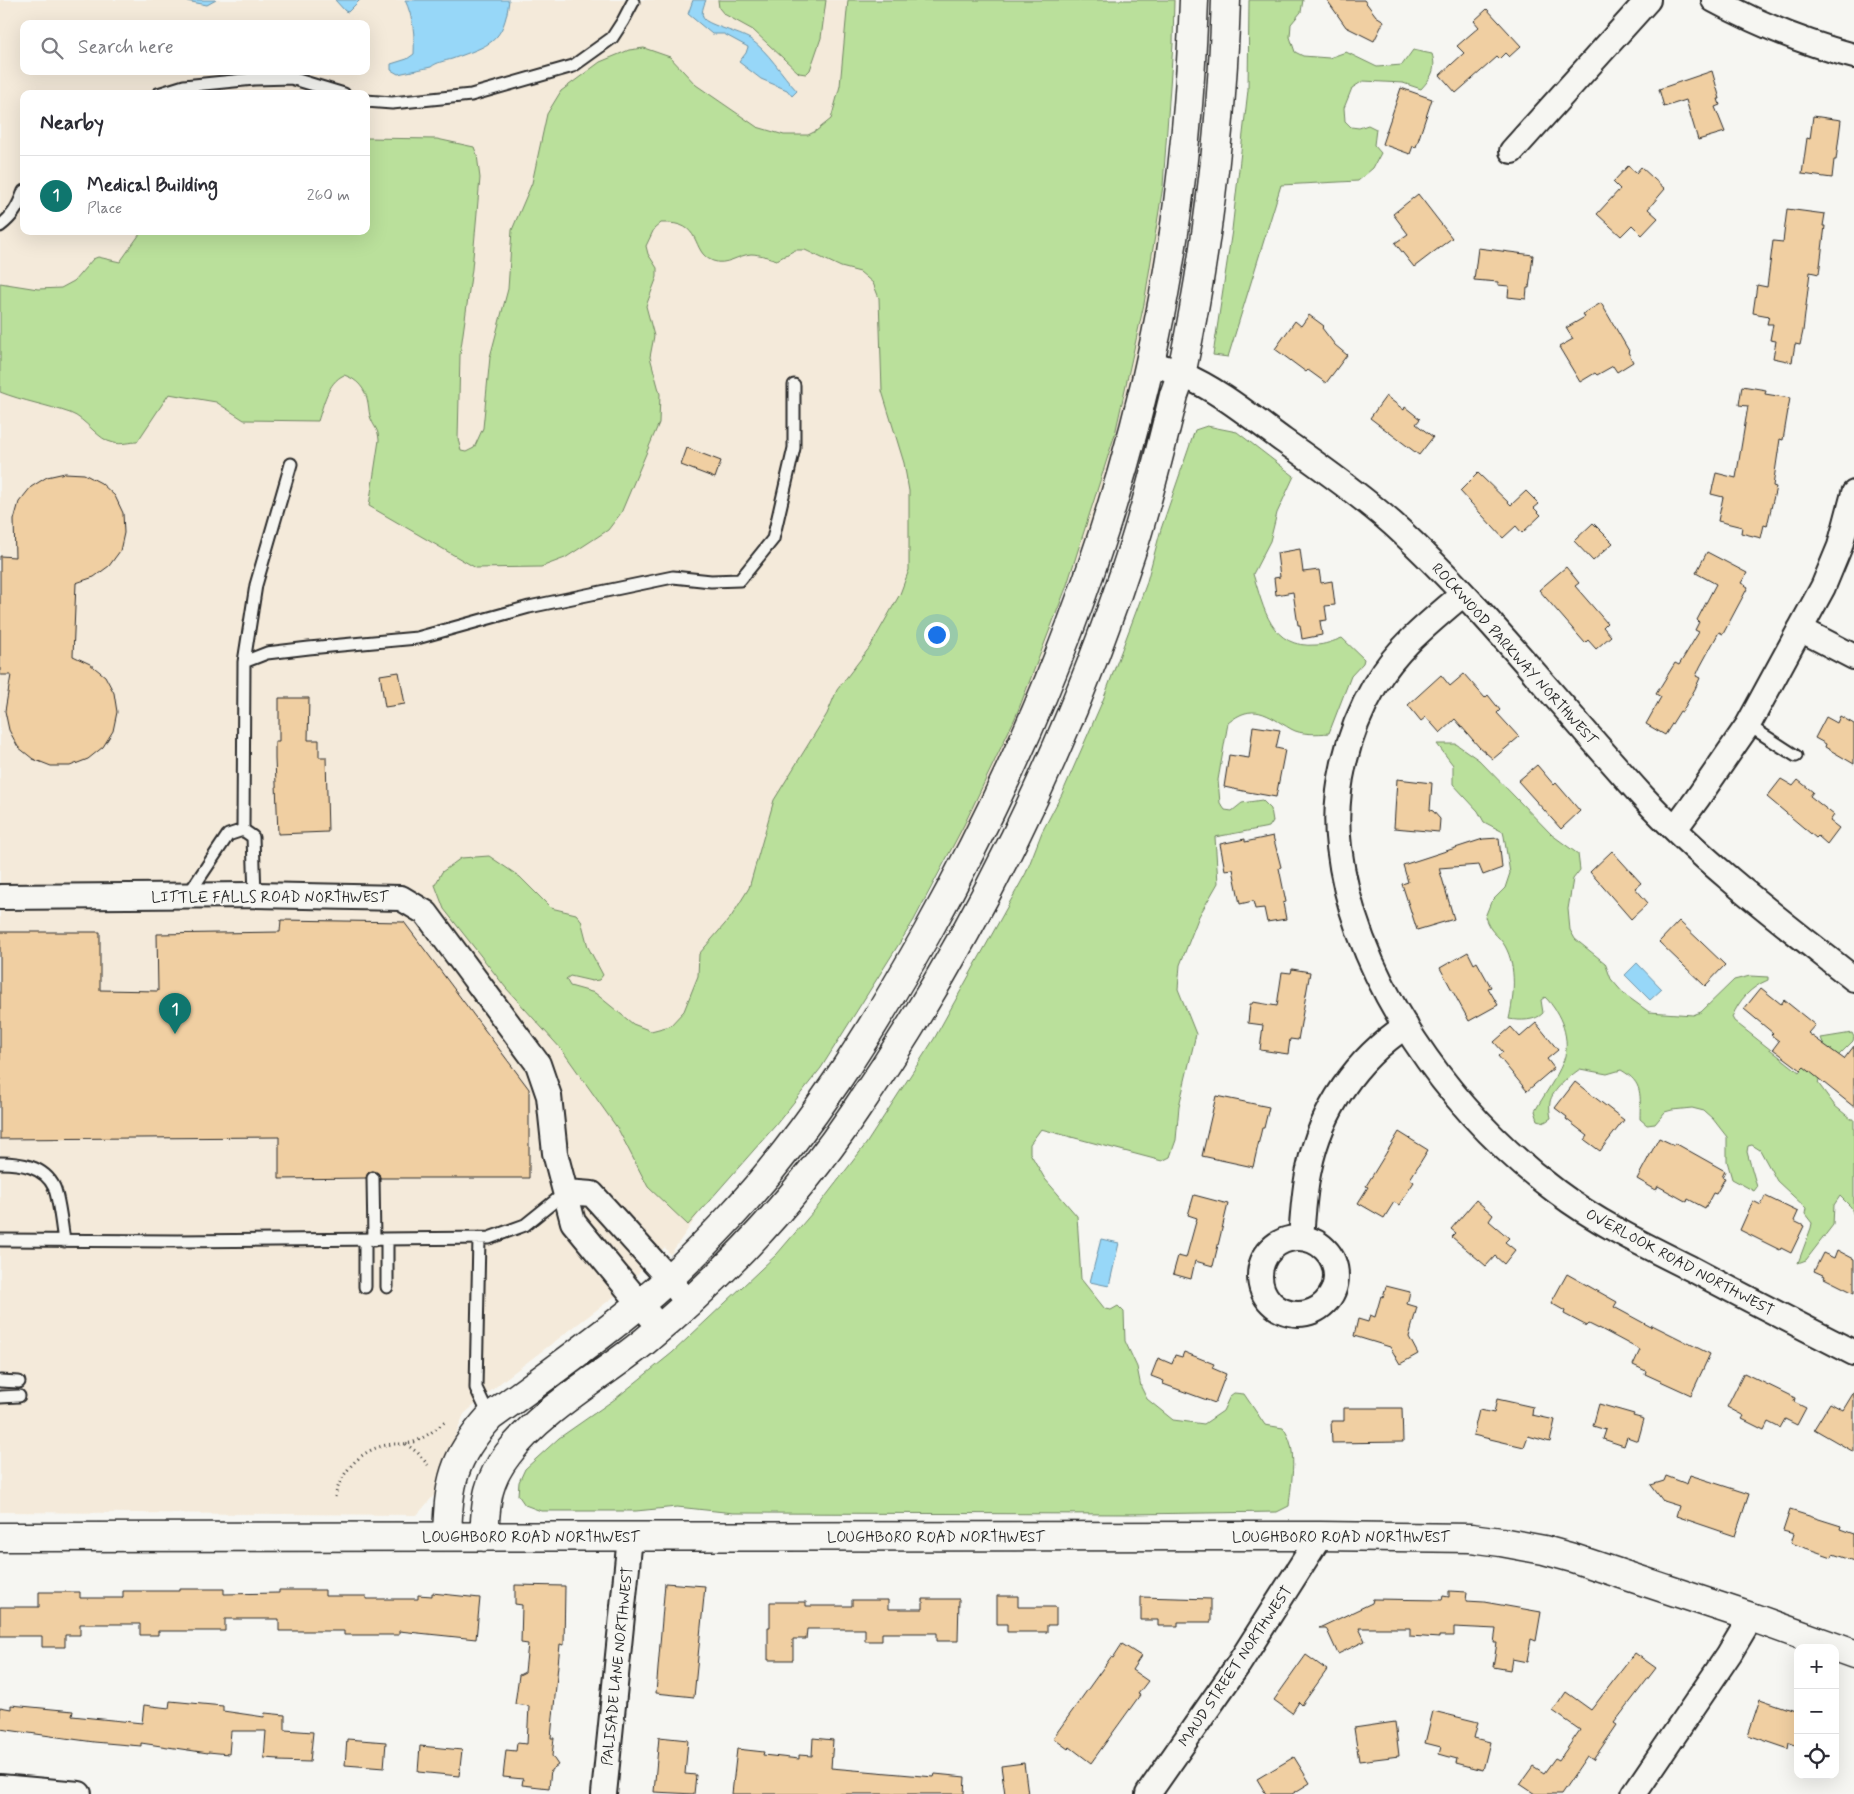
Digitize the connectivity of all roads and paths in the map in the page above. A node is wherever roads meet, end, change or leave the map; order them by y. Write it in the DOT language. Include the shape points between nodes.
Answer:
graph roads {
  1 [pos="1194,0"];
  2 [pos="1226,0"];
  3 [pos="1648,0"];
  4 [pos="1714,0"];
  5 [pos="633,2"];
  6 [pos="1854,56"];
  7 [pos="171,90"];
  8 [pos="331,90"];
  9 [pos="370,101"];
  10 [pos="1512,151"];
  11 [pos="20,202"];
  12 [pos="0,226"];
  13 [pos="1150,363"];
  14 [pos="1181,374"];
  15 [pos="794,385"];
  16 [pos="291,464"];
  17 [pos="1854,493"];
  18 [pos="1463,594"];
  19 [pos="1800,629"];
  20 [pos="1854,657"];
  21 [pos="244,662"];
  22 [pos="1748,725"];
  23 [pos="1796,756"];
  24 [pos="1675,829"];
  25 [pos="243,830"];
  26 [pos="255,895"];
  27 [pos="188,896"];
  28 [pos="0,897"];
  29 [pos="1854,979"];
  30 [pos="1406,1026"];
  31 [pos="0,1164"];
  32 [pos="373,1178"];
  33 [pos="566,1192"];
  34 [pos="479,1238"];
  35 [pos="1301,1238"];
  36 [pos="0,1240"];
  37 [pos="370,1240"];
  38 [pos="387,1240"];
  39 [pos="64,1241"];
  40 [pos="669,1279"];
  41 [pos="386,1287"];
  42 [pos="365,1288"];
  43 [pos="641,1303"];
  44 [pos="688,1303"];
  45 [pos="660,1328"];
  46 [pos="1854,1353"];
  47 [pos="0,1381"];
  48 [pos="19,1382"];
  49 [pos="19,1396"];
  50 [pos="0,1397"];
  51 [pos="490,1417"];
  52 [pos="446,1421"];
  53 [pos="406,1444"];
  54 [pos="428,1465"];
  55 [pos="335,1497"];
  56 [pos="447,1536"];
  57 [pos="1320,1536"];
  58 [pos="0,1537"];
  59 [pos="484,1537"];
  60 [pos="630,1537"];
  61 [pos="1751,1617"];
  62 [pos="1854,1654"];
  63 [pos="0,1787"];
  64 [pos="79,1794"];
  65 [pos="604,1794"];
  66 [pos="1148,1794"];
  67 [pos="1634,1794"];
  1 -- 13 [label="main road" via="1182,172"];
  2 -- 14 [label="main road" via="1214,176"];
  3 -- 10 [label="street"];
  4 -- 6 [label="street" via="1798,39"];
  5 -- 9 [label="lane" via="612,38 573,66 471,94 392,103"];
  7 -- 8 [label="lane" via="254,79 291,78"];
  11 -- 12 [label="lane" via="12,216"];
  13 -- 14 [label="street, ROCKWOOD PARKWAY NORTHWEST"];
  13 -- 40 [label="main road" via="1121,476 1074,616 1011,769 961,870 888,1001 812,1117 750,1194"];
  14 -- 18 [label="street, ROCKWOOD PARKWAY NORTHWEST" via="1232,403 1348,487 1394,525"];
  14 -- 44 [label="main road" via="1152,486 1104,629 1048,767 976,912 901,1041 826,1152 754,1239"];
  15 -- 21 [label="lane" via="794,448 773,539 740,580 674,577 529,607 417,638 309,648 267,654"];
  16 -- 21 [label="lane" via="256,585"];
  17 -- 19 [label="street" via="1835,560"];
  18 -- 24 [label="street, ROCKWOOD PARKWAY NORTHWEST"];
  18 -- 30 [label="street, OVERLOOK ROAD NORTHWEST" via="1408,642 1381,675 1355,725 1341,778 1338,840 1348,893 1368,952"];
  19 -- 20 [label="street"];
  19 -- 22 [label="street"];
  21 -- 25 [label="lane"];
  22 -- 23 [label="lane"];
  22 -- 24 [label="street"];
  24 -- 29 [label="street, ROCKWOOD PARKWAY NORTHWEST" via="1744,891"];
  25 -- 26 [label="lane" via="253,837"];
  25 -- 27 [label="lane" via="228,835"];
  26 -- 27 [label="street, LITTLE FALLS ROAD NORTHWEST"];
  26 -- 33 [label="street, LITTLE FALLS ROAD NORTHWEST" via="401,898 426,914 538,1064 548,1096 555,1153"];
  27 -- 28 [label="street, LITTLE FALLS ROAD NORTHWEST"];
  30 -- 35 [label="street" via="1363,1061 1326,1118 1309,1168"];
  30 -- 46 [label="street, OVERLOOK ROAD NORTHWEST" via="1435,1070 1473,1115 1519,1161 1557,1192 1597,1220"];
  31 -- 39 [label="lane" via="32,1167 54,1187"];
  32 -- 37 [label="lane"];
  33 -- 34 [label="lane" via="525,1225 489,1238"];
  33 -- 40 [label="street" via="592,1194"];
  33 -- 43 [label="street, LITTLE FALLS ROAD NORTHWEST" via="573,1222"];
  34 -- 38 [label="lane"];
  34 -- 51 [label="lane" via="476,1388"];
  36 -- 39 [label="lane"];
  37 -- 38 [label="lane"];
  37 -- 39 [label="lane"];
  37 -- 42 [label="lane"];
  38 -- 41 [label="lane"];
  40 -- 43 [label="main road"];
  40 -- 44 [label="street"];
  43 -- 45 [label="street, LITTLE FALLS ROAD NORTHWEST"];
  43 -- 51 [label="main road"];
  44 -- 45 [label="main road"];
  45 -- 59 [label="main road" via="552,1411 510,1452 488,1492"];
  47 -- 48 [label="lane"];
  49 -- 50 [label="lane"];
  51 -- 56 [label="main road" via="478,1430 452,1476"];
  52 -- 53 [label="path" via="429,1434"];
  53 -- 54 [label="path"];
  53 -- 55 [label="path" via="374,1449 358,1459 337,1485"];
  56 -- 58 [label="main road, LOUGHBORO ROAD NORTHWEST"];
  56 -- 59 [label="main road, LOUGHBORO ROAD NORTHWEST"];
  57 -- 60 [label="main road, LOUGHBORO ROAD NORTHWEST"];
  57 -- 61 [label="main road, LOUGHBORO ROAD NORTHWEST" via="1442,1537 1515,1544 1573,1558"];
  57 -- 66 [label="street, MAUD STREET NORTHWEST" via="1238,1665"];
  59 -- 60 [label="main road, LOUGHBORO ROAD NORTHWEST"];
  60 -- 65 [label="street, PALISADE LANE NORTHWEST"];
  61 -- 62 [label="main road, LOUGHBORO ROAD NORTHWEST"];
  61 -- 67 [label="street"];
  63 -- 64 [label="street"];
}
